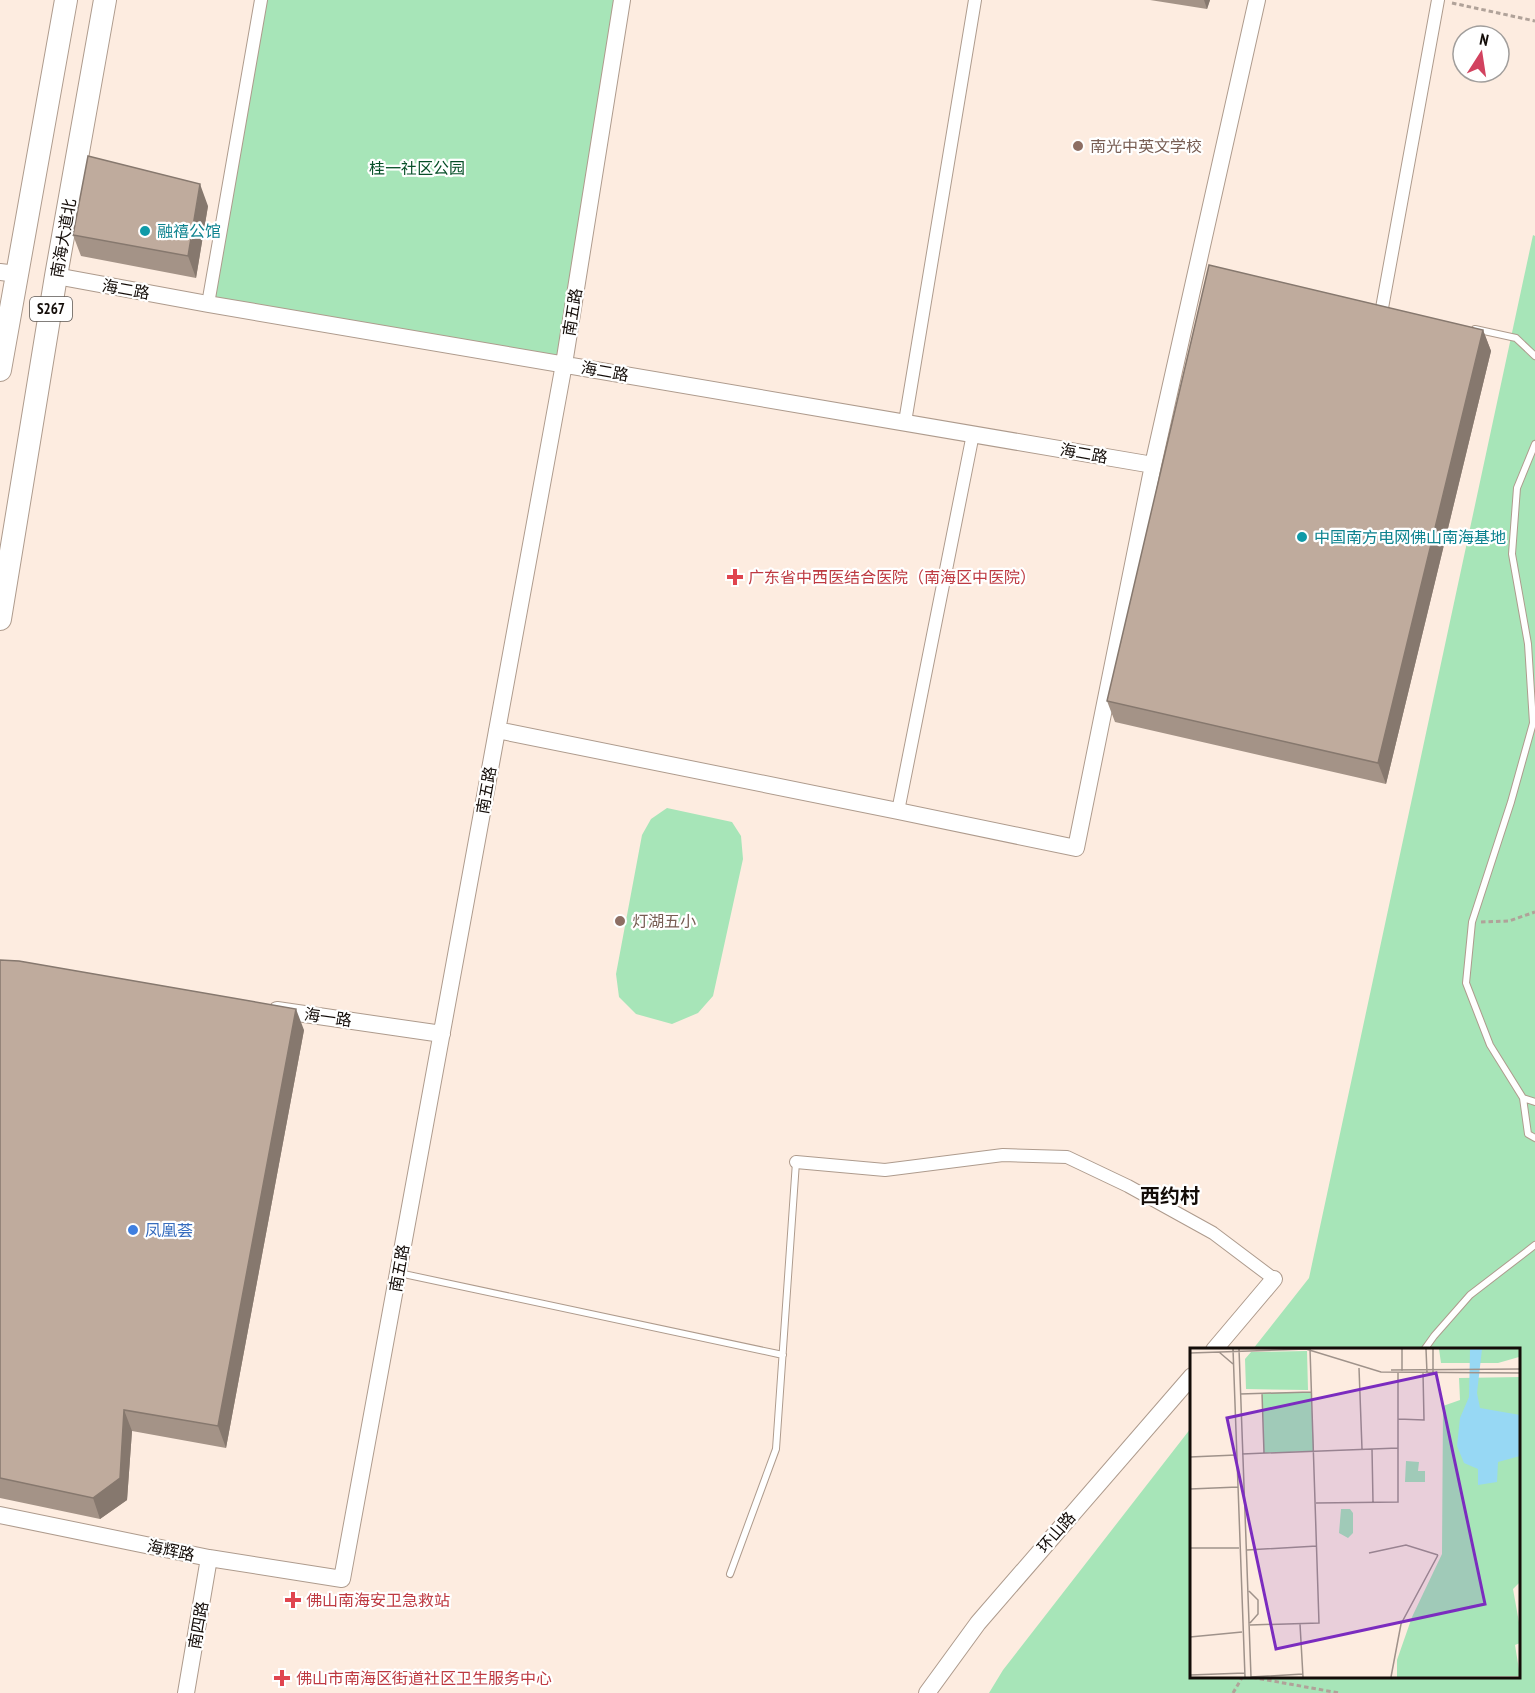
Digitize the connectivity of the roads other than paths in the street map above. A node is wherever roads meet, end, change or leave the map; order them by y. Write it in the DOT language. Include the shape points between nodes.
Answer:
graph roads {
  1 [pos="66,0"];
  2 [pos="105,0"];
  3 [pos="261,0"];
  4 [pos="622,0"];
  5 [pos="975,0"];
  6 [pos="1257,0"];
  7 [pos="1438,0"];
  8 [pos="8,273"];
  9 [pos="56,276"];
  10 [pos="208,304"];
  11 [pos="1381,308"];
  12 [pos="1467,327"];
  13 [pos="1535,356"];
  14 [pos="564,364"];
  15 [pos="0,370"];
  16 [pos="905,422"];
  17 [pos="973,434"];
  18 [pos="1535,444"];
  19 [pos="1153,465"];
  20 [pos="0,619"];
  21 [pos="497,730"];
  22 [pos="898,811"];
  23 [pos="256,1006"];
  24 [pos="442,1034"];
  25 [pos="1523,1098"];
  26 [pos="1535,1102"];
  27 [pos="1535,1138"];
  28 [pos="796,1162"];
  29 [pos="1535,1245"];
  30 [pos="398,1273"];
  31 [pos="1275,1279"];
  32 [pos="1216,1348"];
  33 [pos="1425,1348"];
  34 [pos="783,1355"];
  35 [pos="1190,1377"];
  36 [pos="0,1515"];
  37 [pos="209,1558"];
  38 [pos="730,1574"];
  39 [pos="342,1579"];
  40 [pos="186,1693"];
  41 [pos="927,1693"];
  1 -- 8 [label="highway, S267"];
  2 -- 9 [label="highway, 南海大道北 / S267"];
  3 -- 10 [label="street"];
  4 -- 14 [label="street, 南五路"];
  5 -- 16 [label="street"];
  6 -- 19 [label="street" via="1204,267"];
  7 -- 11 [label="street"];
  8 -- 15 [label="highway, S267"];
  9 -- 10 [label="street, 海二路"];
  9 -- 20 [label="highway, 南海大道北 / S267"];
  10 -- 14 [label="street, 海二路"];
  12 -- 13 [label="lane" via="1516,338"];
  14 -- 16 [label="street, 海二路"];
  14 -- 21 [label="street, 南五路"];
  16 -- 17 [label="street, 海二路"];
  17 -- 19 [label="street, 海二路"];
  17 -- 22 [label="street"];
  18 -- 25 [label="lane" via="1517,488 1512,554 1528,644 1533,723 1472,922 1466,983 1490,1045"];
  19 -- 22 [label="street" via="1076,849"];
  21 -- 22 [label="street"];
  21 -- 24 [label="street, 南五路"];
  23 -- 24 [label="street, 海一路"];
  24 -- 30 [label="street, 南五路"];
  25 -- 26 [label="lane"];
  25 -- 27 [label="lane" via="1528,1134"];
  28 -- 31 [label="street" via="885,1170 1003,1155 1067,1157 1214,1233"];
  28 -- 34 [label="lane"];
  29 -- 33 [label="lane" via="1470,1295"];
  30 -- 34 [label="lane"];
  30 -- 39 [label="street, 南五路"];
  31 -- 32 [label="street"];
  34 -- 38 [label="lane" via="776,1449"];
  35 -- 41 [label="street, 环山路" via="978,1623"];
  36 -- 37 [label="street, 海辉路"];
  37 -- 39 [label="street, 海辉路"];
  37 -- 40 [label="street, 南四路"];
}
